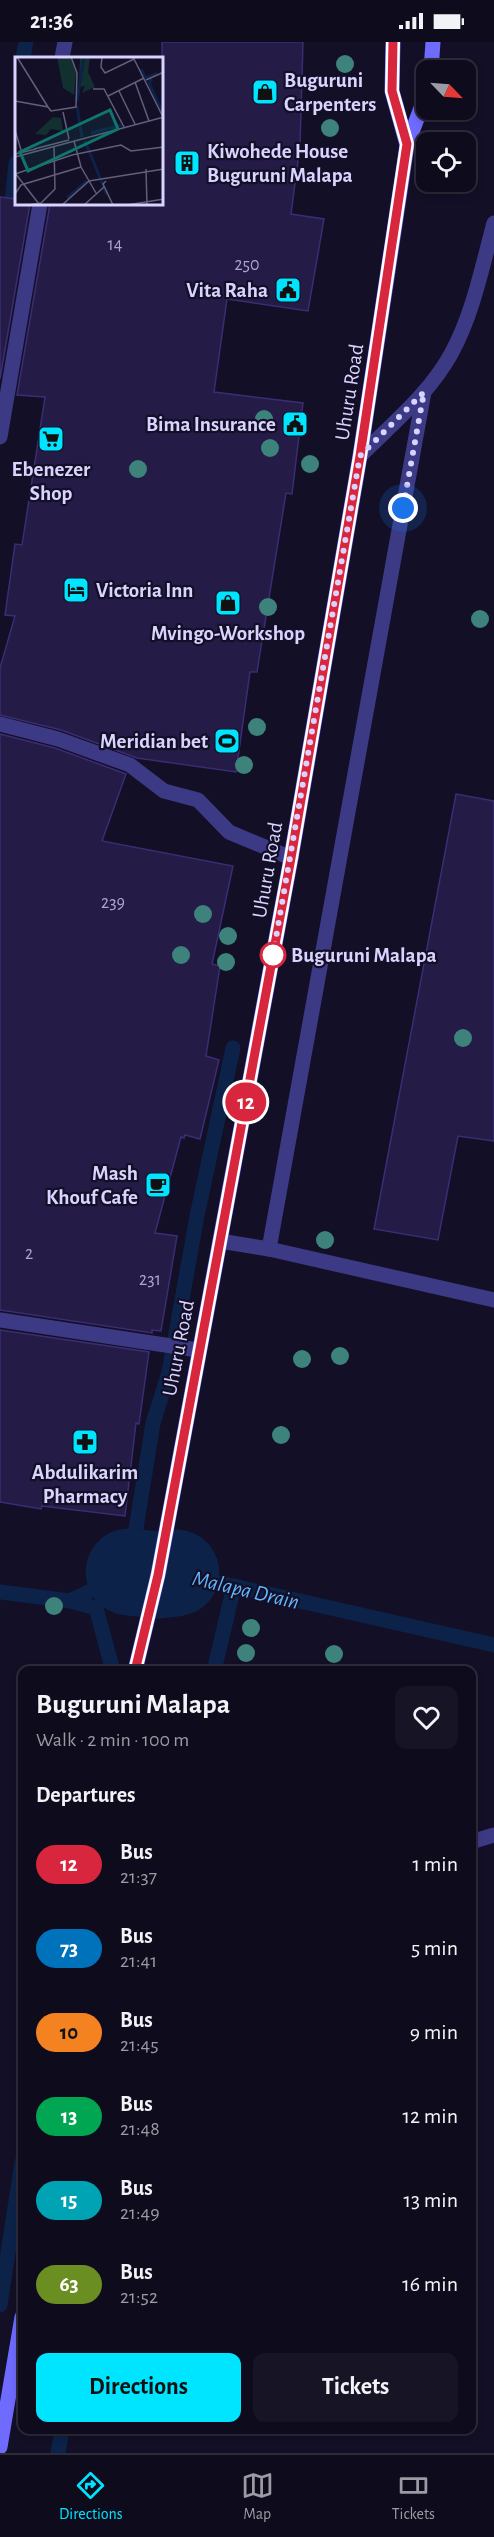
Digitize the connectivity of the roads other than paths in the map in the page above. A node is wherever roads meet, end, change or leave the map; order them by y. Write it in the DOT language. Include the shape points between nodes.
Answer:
graph roads {
  1 [pos="65,42"];
  2 [pos="393,42"];
  3 [pos="433,42"];
  4 [pos="62,57"];
  5 [pos="431,60"];
  6 [pos="416,120"];
  7 [pos="407,144"];
  8 [pos="40,206"];
  9 [pos="494,224"];
  10 [pos="424,392"];
  11 [pos="0,437"];
  12 [pos="360,456"];
  13 [pos="0,724"];
  14 [pos="291,858"];
  15 [pos="220,1241"];
  16 [pos="268,1249"];
  17 [pos="494,1300"];
  18 [pos="0,1320"];
  19 [pos="198,1350"];
  20 [pos="136,1666"];
  21 [pos="494,1836"];
  22 [pos="476,1841"];
  23 [pos="18,2341"];
  24 [pos="0,2447"];
  1 -- 4 [label="street"];
  2 -- 7 [label="main road, Uhuru Road" via="392,91"];
  3 -- 5 [label="main road"];
  6 -- 7 [label="main road, Uhuru Road"];
  7 -- 12 [label="main road, Uhuru Road"];
  8 -- 11 [label="street"];
  9 -- 10 [label="street" via="470,311 451,354"];
  10 -- 12 [label="street"];
  10 -- 16 [label="street"];
  12 -- 14 [label="main road, Uhuru Road"];
  13 -- 14 [label="street" via="58,739 130,765 164,791 198,800 229,832"];
  14 -- 15 [label="main road, Uhuru Road"];
  15 -- 16 [label="street"];
  15 -- 19 [label="main road, Uhuru Road"];
  16 -- 17 [label="street"];
  18 -- 19 [label="street"];
  19 -- 20 [label="main road, Uhuru Road" via="158,1575"];
  21 -- 22 [label="street"];
  23 -- 24 [label="main road"];
}
